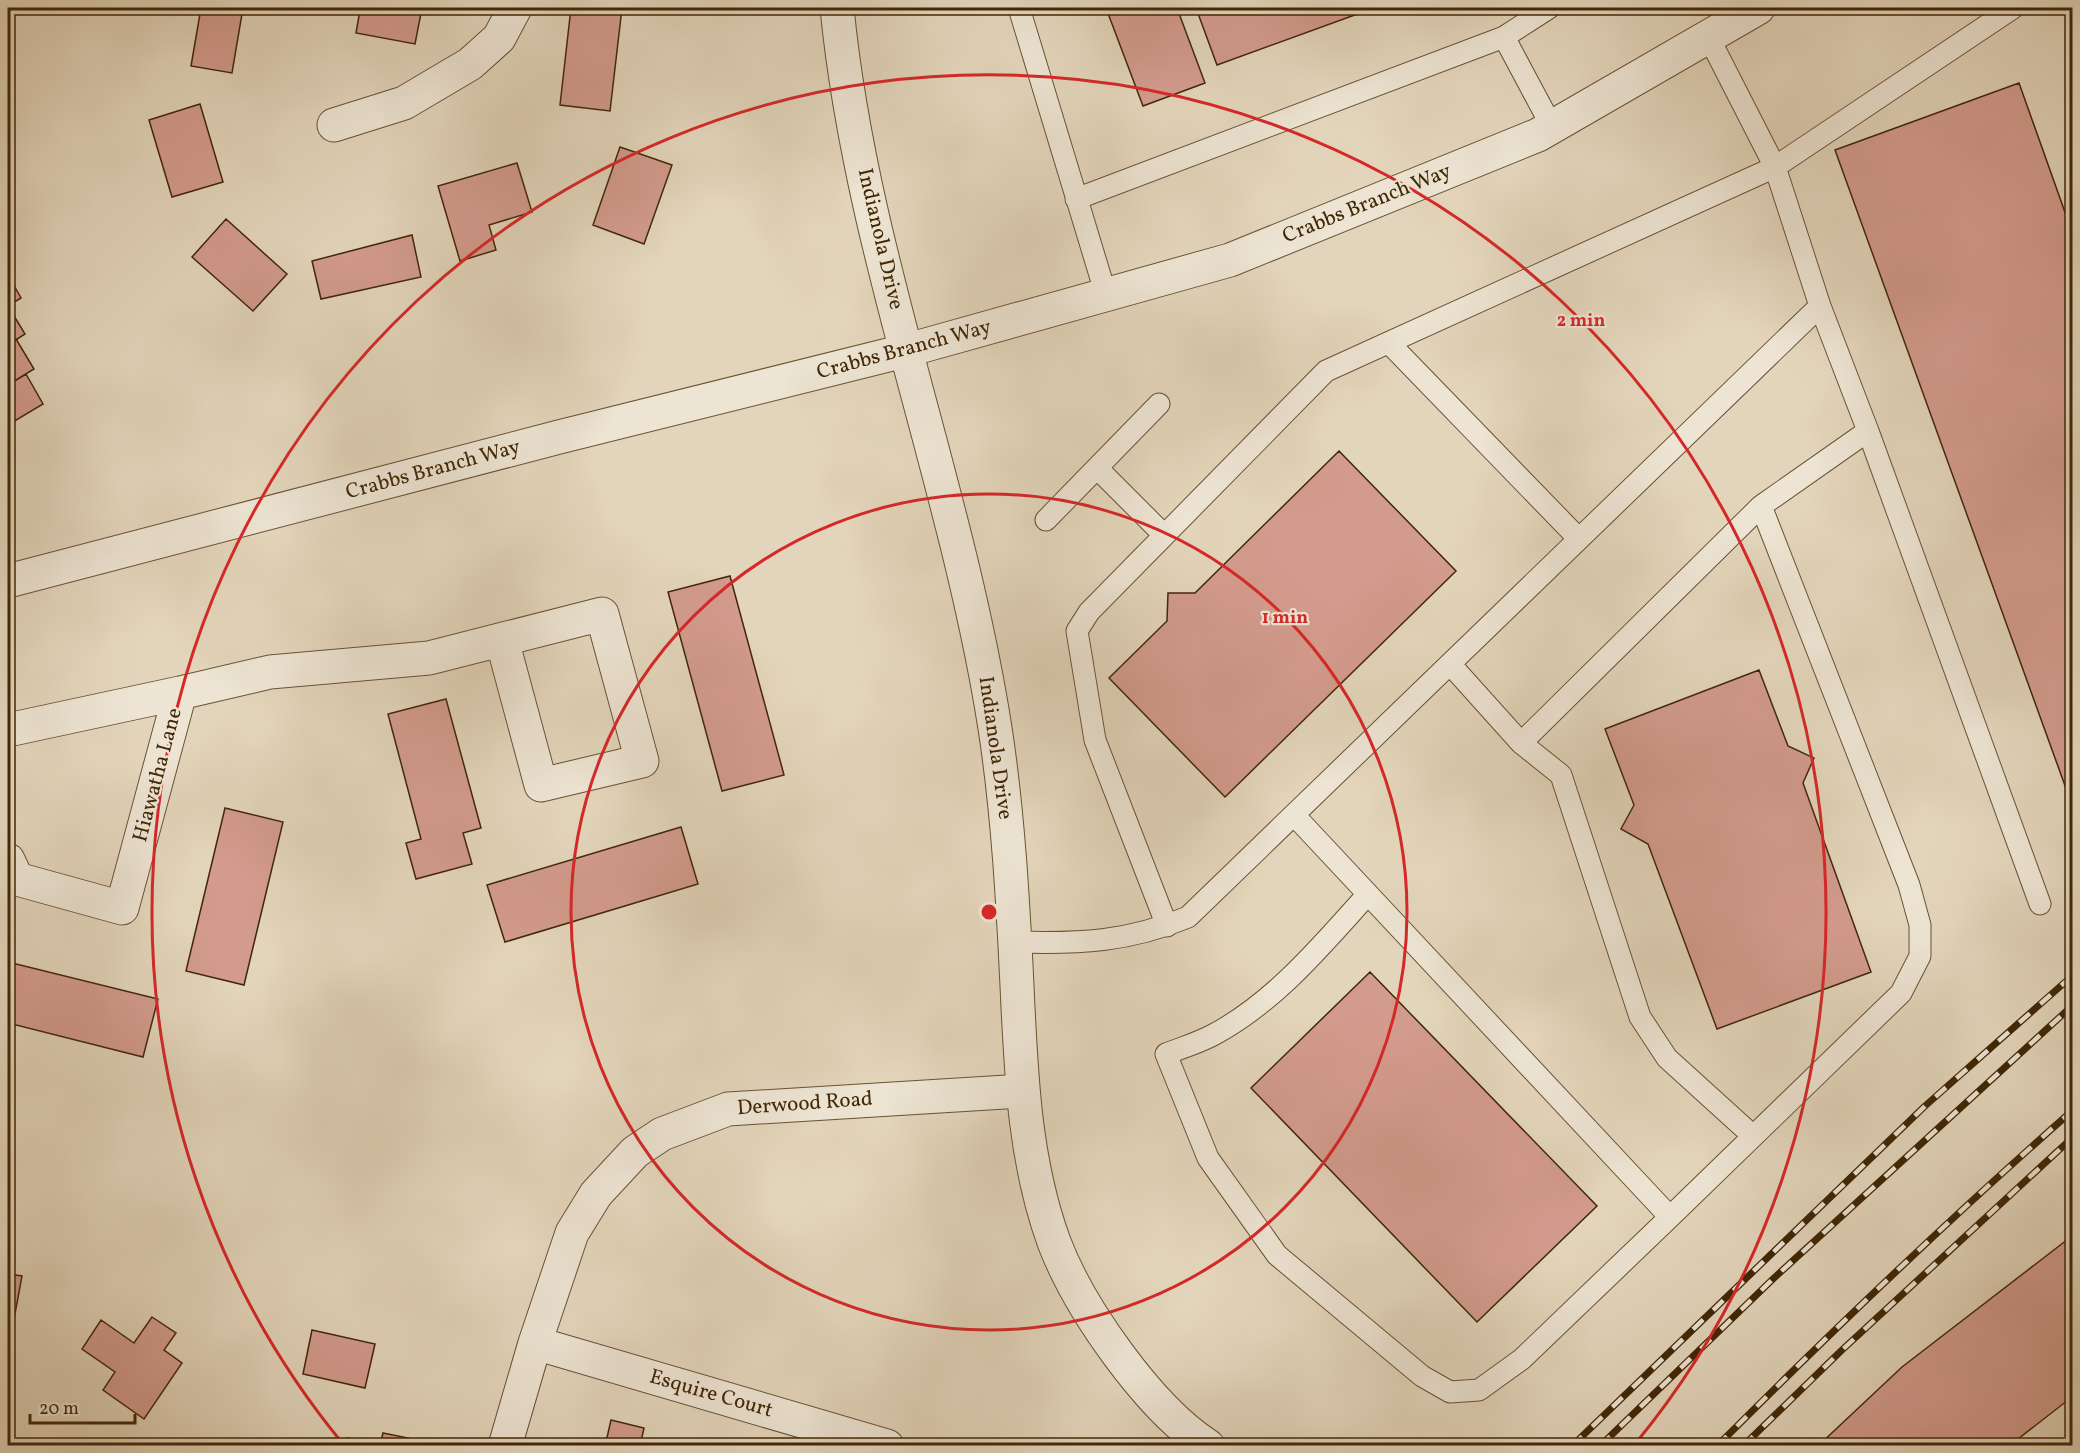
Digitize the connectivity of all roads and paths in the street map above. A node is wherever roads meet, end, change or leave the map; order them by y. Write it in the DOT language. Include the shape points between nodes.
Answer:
graph roads {
  1 [pos="514,8"];
  2 [pos="837,8"];
  3 [pos="1019,8"];
  4 [pos="1549,8"];
  5 [pos="1758,8"];
  6 [pos="2013,8"];
  7 [pos="1708,36"];
  8 [pos="1504,37"];
  9 [pos="334,125"];
  10 [pos="1552,127"];
  11 [pos="1775,167"];
  12 [pos="1076,199"];
  13 [pos="1106,295"];
  14 [pos="1820,306"];
  15 [pos="1389,343"];
  16 [pos="908,350"];
  17 [pos="1159,404"];
  18 [pos="1868,431"];
  19 [pos="1098,469"];
  20 [pos="1761,506"];
  21 [pos="1046,520"];
  22 [pos="1164,535"];
  23 [pos="1579,539"];
  24 [pos="8,581"];
  25 [pos="502,640"];
  26 [pos="1450,664"];
  27 [pos="180,693"];
  28 [pos="8,730"];
  29 [pos="1521,743"];
  30 [pos="1294,814"];
  31 [pos="8,860"];
  32 [pos="1368,894"];
  33 [pos="2040,904"];
  34 [pos="1167,926"];
  35 [pos="1015,942"];
  36 [pos="1022,1091"];
  37 [pos="1753,1136"];
  38 [pos="1670,1217"];
  39 [pos="535,1343"];
  40 [pos="505,1446"];
  41 [pos="887,1446"];
  42 [pos="1209,1446"];
  1 -- 9 [label="street" via="499,38 470,64 404,103"];
  2 -- 16 [label="street, Indianola Drive" via="842,62 863,169"];
  3 -- 12 [label="lane"];
  4 -- 8 [label="lane"];
  5 -- 7 [label="street, Crabbs Branch Way"];
  6 -- 11 [label="lane"];
  7 -- 10 [label="street, Crabbs Branch Way"];
  7 -- 11 [label="lane"];
  8 -- 10 [label="lane"];
  8 -- 12 [label="lane"];
  10 -- 13 [label="street, Crabbs Branch Way" via="1230,260"];
  11 -- 14 [label="lane"];
  11 -- 15 [label="lane"];
  12 -- 13 [label="lane"];
  13 -- 16 [label="street, Crabbs Branch Way"];
  14 -- 18 [label="lane"];
  14 -- 23 [label="lane"];
  15 -- 22 [label="lane" via="1326,371"];
  15 -- 23 [label="lane"];
  16 -- 24 [label="street, Crabbs Branch Way"];
  16 -- 35 [label="street, Indianola Drive" via="976,617 996,731"];
  17 -- 19 [label="lane"];
  18 -- 20 [label="lane"];
  18 -- 33 [label="lane"];
  19 -- 21 [label="lane"];
  19 -- 22 [label="lane"];
  20 -- 29 [label="lane"];
  20 -- 37 [label="lane" via="1910,885 1920,925 1920,956 1901,993"];
  22 -- 34 [label="lane" via="1089,612 1077,632 1095,740"];
  23 -- 26 [label="lane"];
  25 -- 25 [label="street, Hiawatha Lane" via="602,614 642,761 541,785"];
  25 -- 27 [label="street, Hiawatha Lane" via="429,658 270,672"];
  26 -- 29 [label="lane"];
  26 -- 30 [label="lane"];
  27 -- 28 [label="street"];
  27 -- 31 [label="street, Hiawatha Lane" via="122,908 17,879"];
  29 -- 37 [label="lane" via="1561,775 1640,1017 1667,1058"];
  30 -- 32 [label="lane"];
  30 -- 34 [label="lane" via="1188,917"];
  32 -- 38 [label="lane"];
  32 -- 38 [label="lane" via="1264,1001 1212,1036 1166,1054 1208,1158 1277,1255 1422,1376 1450,1392 1479,1390 1522,1359"];
  34 -- 35 [label="lane" via="1126,938 1066,944"];
  35 -- 36 [label="street, Indianola Drive"];
  36 -- 39 [label="street, Derwood Road" via="728,1109 662,1134 635,1152 596,1194 572,1233"];
  36 -- 42 [label="street, Indianola Drive" via="1040,1192 1054,1242 1076,1288 1134,1375 1189,1433"];
  37 -- 38 [label="lane"];
  39 -- 40 [label="street, Derwood Road"];
  39 -- 41 [label="street, Esquire Court"];
}
